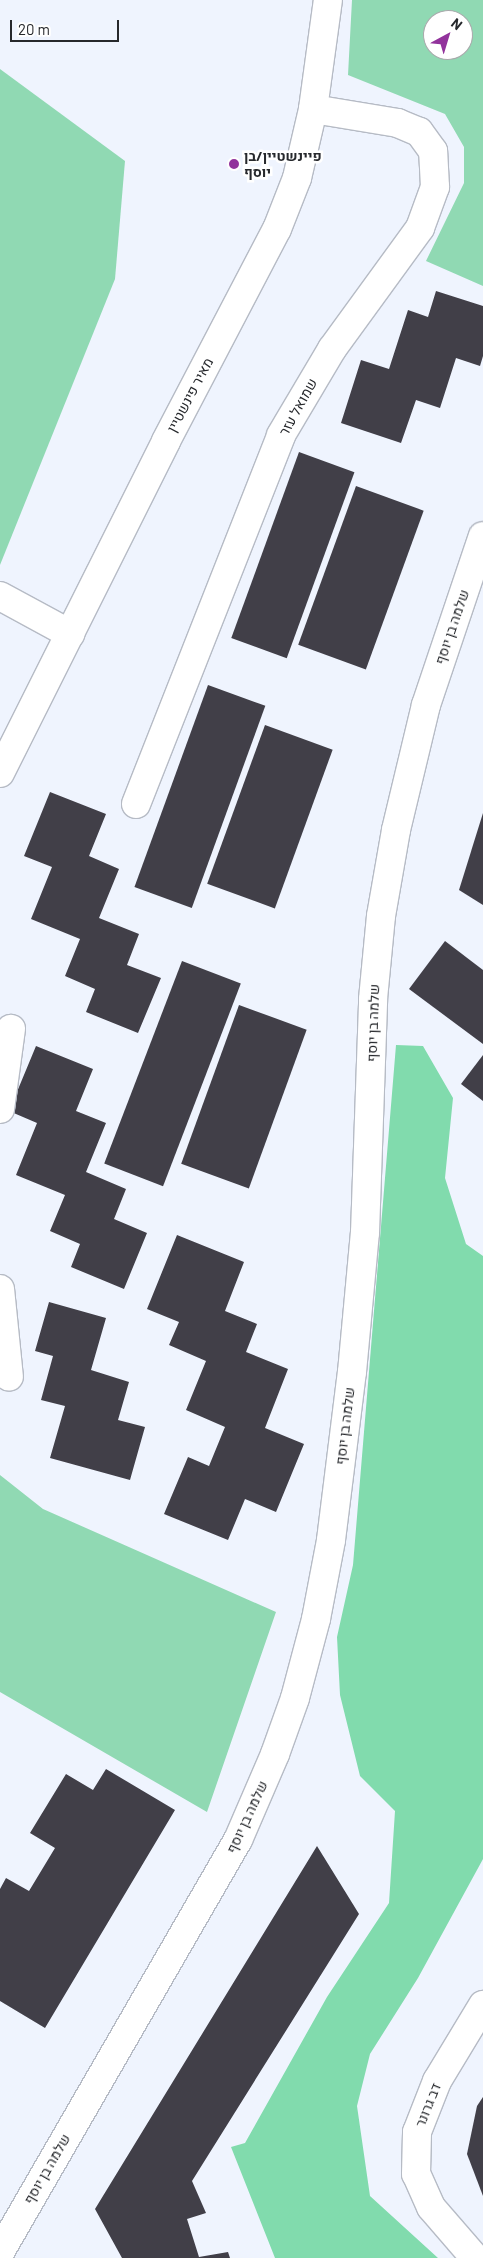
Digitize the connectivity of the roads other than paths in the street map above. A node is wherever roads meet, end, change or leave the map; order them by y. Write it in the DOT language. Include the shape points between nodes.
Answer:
graph roads {
  1 [pos="328,0"];
  2 [pos="313,109"];
  3 [pos="483,536"];
  4 [pos="0,596"];
  5 [pos="70,634"];
  6 [pos="0,773"];
  7 [pos="136,804"];
  8 [pos="11,1029"];
  9 [pos="0,1109"];
  10 [pos="0,1289"];
  11 [pos="9,1378"];
  12 [pos="483,2005"];
  13 [pos="0,2252"];
  14 [pos="475,2258"];
  1 -- 2 [label="street, מאיר פינשטיין"];
  2 -- 5 [label="street, מאיר פינשטיין" via="297,178 277,229"];
  2 -- 7 [label="street, שמואל עזר" via="398,122 419,132 433,150 435,187 420,228 327,357 281,435"];
  3 -- 13 [label="street, שלמה בן יוסף" via="426,705 396,830 381,916 373,1000 365,1233 343,1446 316,1619 295,1698 238,1840"];
  4 -- 5 [label="street"];
  5 -- 6 [label="street, מאיר פינשטיין"];
  8 -- 9 [label="street"];
  10 -- 11 [label="street"];
  12 -- 14 [label="street, דב גרונר" via="437,2081 417,2132 416,2174 432,2207"];
}
